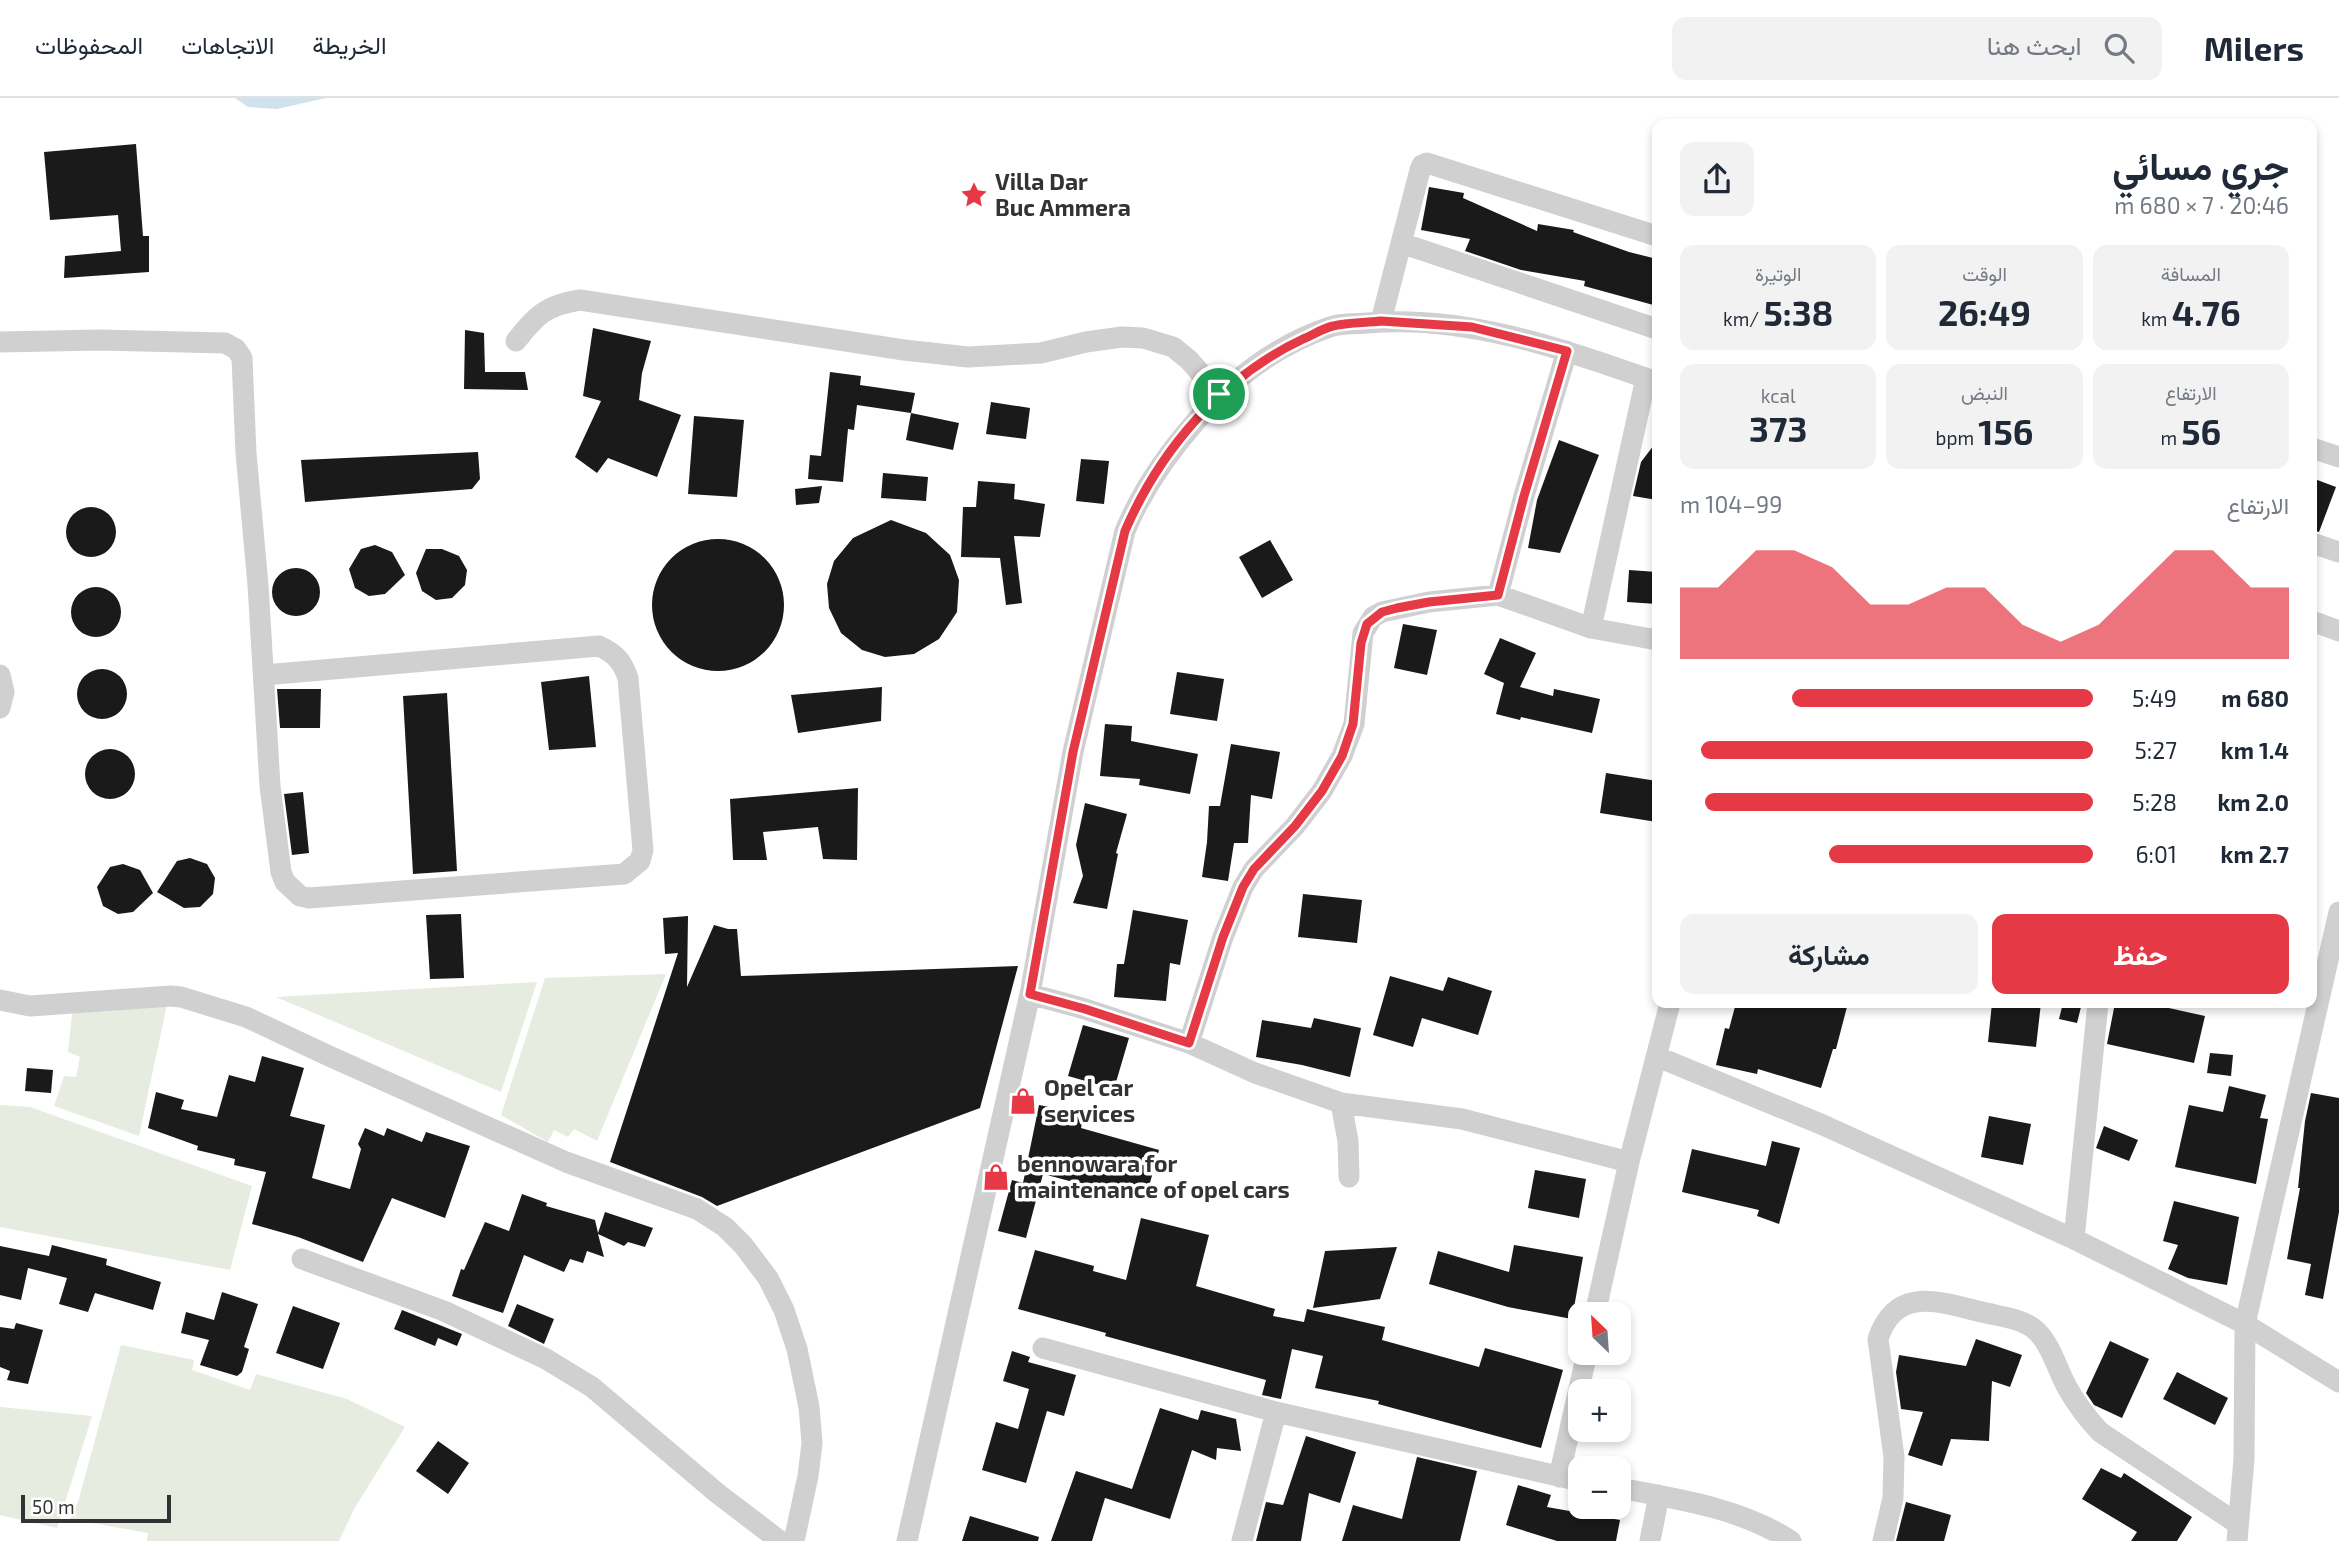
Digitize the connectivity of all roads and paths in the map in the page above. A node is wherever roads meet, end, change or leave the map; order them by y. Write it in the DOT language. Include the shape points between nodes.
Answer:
graph roads {
  1 [pos="1652,234"];
  2 [pos="1401,243"];
  3 [pos="1381,321"];
  4 [pos="1652,327"];
  5 [pos="516,341"];
  6 [pos="0,342"];
  7 [pos="1567,351"];
  8 [pos="1651,380"];
  9 [pos="1219,394"];
  10 [pos="2317,450"];
  11 [pos="2339,457"];
  12 [pos="2317,545"];
  13 [pos="2339,552"];
  14 [pos="1498,595"];
  15 [pos="2317,623"];
  16 [pos="1591,628"];
  17 [pos="2339,631"];
  18 [pos="1652,639"];
  19 [pos="0,675"];
  20 [pos="264,676"];
  21 [pos="0,708"];
  22 [pos="2339,912"];
  23 [pos="2325,968"];
  24 [pos="1030,994"];
  25 [pos="0,1000"];
  26 [pos="2317,1004"];
  27 [pos="1670,1008"];
  28 [pos="2097,1008"];
  29 [pos="2316,1008"];
  30 [pos="1189,1043"];
  31 [pos="1658,1057"];
  32 [pos="1341,1103"];
  33 [pos="1629,1162"];
  34 [pos="1349,1177"];
  35 [pos="2074,1239"];
  36 [pos="302,1259"];
  37 [pos="1598,1302"];
  38 [pos="2245,1324"];
  39 [pos="1043,1348"];
  40 [pos="1584,1365"];
  41 [pos="2339,1382"];
  42 [pos="1276,1412"];
  43 [pos="1559,1477"];
  44 [pos="1568,1479"];
  45 [pos="1631,1490"];
  46 [pos="1659,1495"];
  47 [pos="2237,1533"];
  48 [pos="780,1541"];
  49 [pos="794,1541"];
  50 [pos="908,1541"];
  51 [pos="1242,1541"];
  52 [pos="1650,1541"];
  53 [pos="1791,1541"];
  54 [pos="1883,1541"];
  1 -- 2 [label="street" via="1427,163 1420,170"];
  2 -- 3 [label="street"];
  2 -- 4 [label="street"];
  3 -- 7 [label="street" via="1472,327"];
  3 -- 9 [label="street" via="1332,326 1265,359"];
  5 -- 9 [label="street" via="545,310 580,300 968,357 1041,353 1087,342 1143,338 1173,347"];
  6 -- 20 [label="street" via="215,342 236,349 244,366 246,453"];
  7 -- 8 [label="street"];
  7 -- 14 [label="street"];
  8 -- 16 [label="street"];
  9 -- 24 [label="street" via="1153,477 1125,531 1073,752"];
  10 -- 11 [label="street"];
  12 -- 13 [label="street"];
  14 -- 16 [label="street"];
  14 -- 30 [label="street" via="1397,608 1382,612 1367,624 1353,724 1342,756 1322,791 1243,887"];
  15 -- 17 [label="street"];
  16 -- 18 [label="street"];
  19 -- 21 [label="street" via="4,692"];
  20 -- 20 [label="street" via="270,786 281,872 300,896 624,874 640,861 643,850 628,678 613,652 599,646"];
  22 -- 23 [label="street"];
  23 -- 26 [label="street"];
  24 -- 30 [label="street"];
  24 -- 50 [label="street"];
  25 -- 49 [label="street" via="30,1006 171,996 246,1017 566,1162 697,1209 725,1227 768,1278 797,1349 811,1443"];
  27 -- 31 [label="street"];
  28 -- 35 [label="street"];
  29 -- 38 [label="street"];
  30 -- 32 [label="street" via="1255,1073"];
  31 -- 33 [label="street"];
  31 -- 35 [label="street"];
  32 -- 33 [label="street" via="1462,1119"];
  32 -- 34 [label="street"];
  33 -- 37 [label="street"];
  35 -- 38 [label="street"];
  36 -- 48 [label="street" via="444,1311 546,1359 592,1387"];
  38 -- 41 [label="street"];
  38 -- 47 [label="street" via="2244,1460"];
  39 -- 42 [label="street"];
  40 -- 43 [label="street"];
  42 -- 43 [label="street"];
  42 -- 51 [label="street"];
  43 -- 44 [label="street"];
  45 -- 46 [label="street"];
  46 -- 52 [label="street"];
  46 -- 53 [label="street" via="1729,1512"];
  47 -- 54 [label="street" via="2087,1419 2034,1329 2020,1321 1931,1300 1895,1310 1878,1339 1894,1457 1893,1498"];
}
